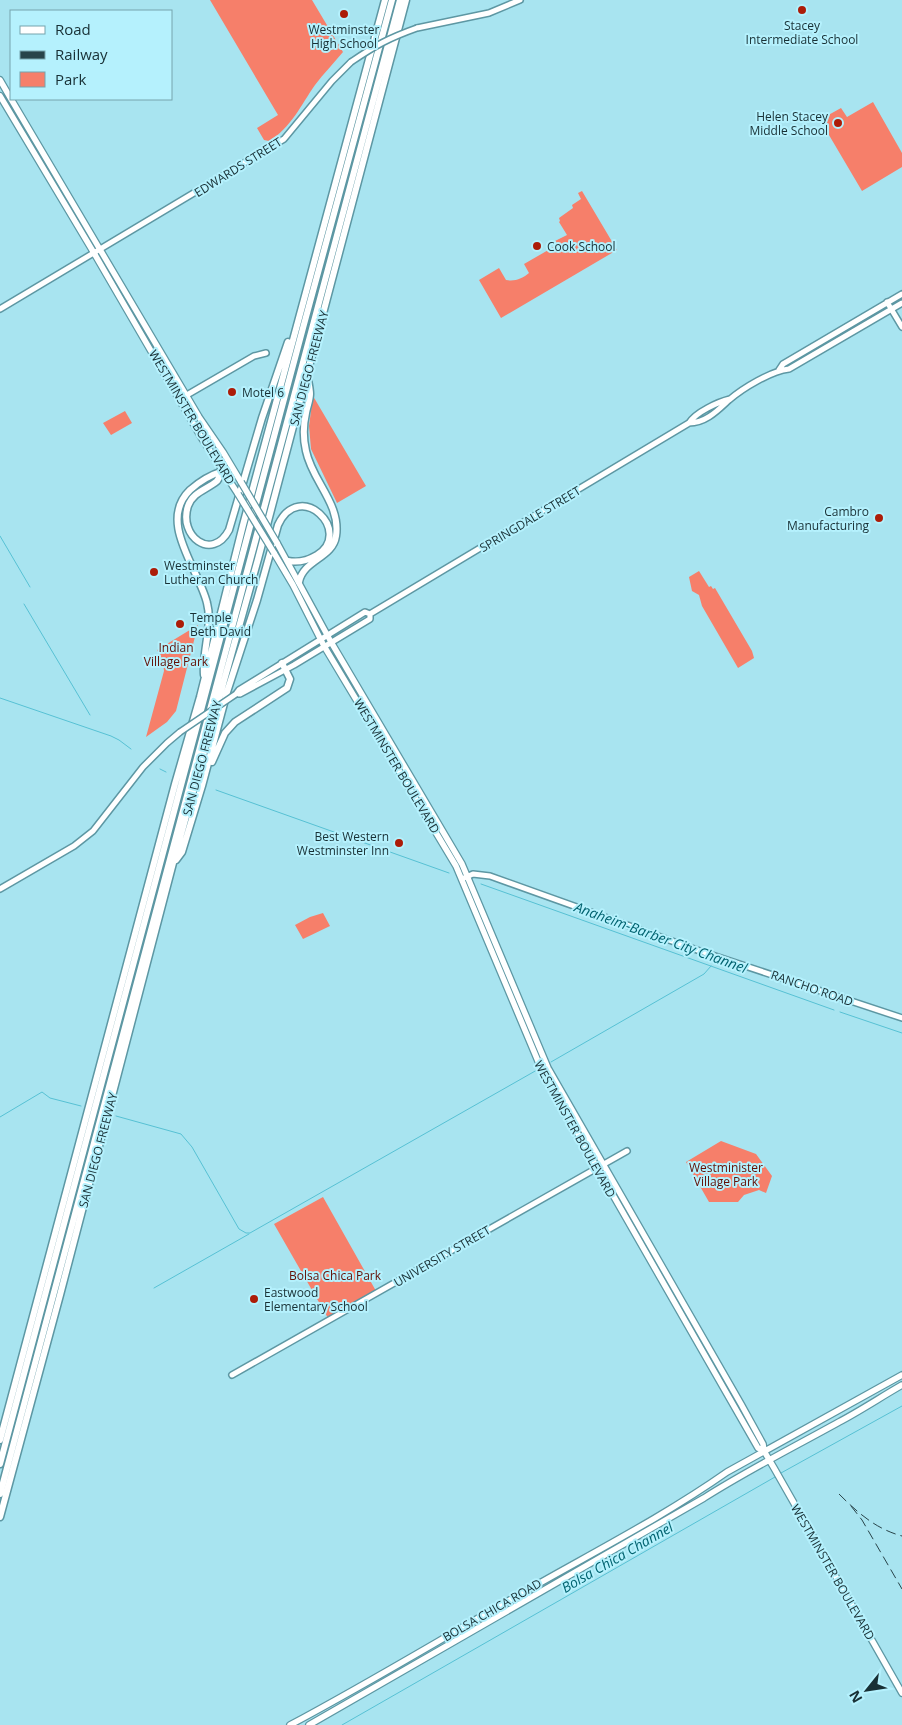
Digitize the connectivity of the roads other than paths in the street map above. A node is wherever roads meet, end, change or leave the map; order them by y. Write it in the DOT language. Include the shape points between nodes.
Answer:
graph roads {
  1 [pos="384,0"];
  2 [pos="392,0"];
  3 [pos="400,0"];
  4 [pos="406,0"];
  5 [pos="520,0"];
  6 [pos="0,80"];
  7 [pos="0,96"];
  8 [pos="10,97"];
  9 [pos="12,100"];
  10 [pos="52,168"];
  11 [pos="46,172"];
  12 [pos="101,249"];
  13 [pos="94,253"];
  14 [pos="306,289"];
  15 [pos="902,294"];
  16 [pos="887,302"];
  17 [pos="902,303"];
  18 [pos="0,309"];
  19 [pos="892,309"];
  20 [pos="902,327"];
  21 [pos="266,353"];
  22 [pos="797,356"];
  23 [pos="796,364"];
  24 [pos="779,370"];
  25 [pos="307,372"];
  26 [pos="187,395"];
  27 [pos="180,399"];
  28 [pos="232,466"];
  29 [pos="223,471"];
  30 [pos="288,561"];
  31 [pos="299,582"];
  32 [pos="370,614"];
  33 [pos="328,635"];
  34 [pos="321,640"];
  35 [pos="331,642"];
  36 [pos="324,646"];
  37 [pos="283,666"];
  38 [pos="204,683"];
  39 [pos="202,786"];
  40 [pos="173,863"];
  41 [pos="464,877"];
  42 [pos="0,889"];
  43 [pos="902,1018"];
  44 [pos="627,1151"];
  45 [pos="603,1164"];
  46 [pos="596,1168"];
  47 [pos="902,1374"];
  48 [pos="232,1375"];
  49 [pos="902,1385"];
  50 [pos="6,1420"];
  51 [pos="0,1431"];
  52 [pos="0,1440"];
  53 [pos="764,1452"];
  54 [pos="769,1460"];
  55 [pos="0,1464"];
  56 [pos="0,1494"];
  57 [pos="0,1517"];
  58 [pos="623,1545"];
  59 [pos="590,1554"];
  60 [pos="562,1579"];
  61 [pos="902,1693"];
  62 [pos="290,1725"];
  63 [pos="308,1725"];
  1 -- 14 [label="highway, SAN DIEGO FREEWAY"];
  2 -- 55 [label="highway"];
  3 -- 56 [label="highway"];
  4 -- 25 [label="highway, SAN DIEGO FREEWAY"];
  5 -- 12 [label="street, EDWARDS STREET, bridge" via="489,13 418,28 374,45 332,81 284,138"];
  6 -- 8 [label="main road, WESTMINSTER BOULEVARD"];
  7 -- 11 [label="main road, WESTMINSTER BOULEVARD"];
  9 -- 10 [label="main road, WESTMINSTER BOULEVARD"];
  10 -- 11 [label="main road"];
  10 -- 12 [label="main road, WESTMINSTER BOULEVARD"];
  11 -- 13 [label="main road, WESTMINSTER BOULEVARD"];
  12 -- 13 [label="street, EDWARDS STREET"];
  12 -- 26 [label="main road, WESTMINSTER BOULEVARD"];
  13 -- 18 [label="street, EDWARDS STREET"];
  13 -- 27 [label="main road, WESTMINSTER BOULEVARD"];
  14 -- 29 [label="highway" via="262,418 229,530 219,543 204,544 190,532 186,519 188,506 196,495 218,480"];
  14 -- 38 [label="highway, SAN DIEGO FREEWAY"];
  15 -- 16 [label="street, SPRINGDALE STREET"];
  16 -- 19 [label="street"];
  16 -- 22 [label="street, SPRINGDALE STREET"];
  17 -- 19 [label="street, SPRINGDALE STREET"];
  19 -- 20 [label="street"];
  19 -- 23 [label="street, SPRINGDALE STREET"];
  21 -- 26 [label="street" via="254,356"];
  22 -- 23 [label="street"];
  22 -- 24 [label="street, SPRINGDALE STREET"];
  23 -- 24 [label="street, SPRINGDALE STREET"];
  24 -- 32 [label="street, SPRINGDALE STREET" via="730,399 698,423 689,423"];
  25 -- 31 [label="highway" via="310,394 303,434 306,452 333,509 336,528 334,544 304,569"];
  25 -- 40 [label="highway, SAN DIEGO FREEWAY"];
  26 -- 27 [label="street"];
  26 -- 28 [label="main road, WESTMINSTER BOULEVARD"];
  27 -- 29 [label="main road, WESTMINSTER BOULEVARD"];
  28 -- 29 [label="main road"];
  28 -- 30 [label="main road, WESTMINSTER BOULEVARD, bridge"];
  29 -- 34 [label="main road, WESTMINSTER BOULEVARD, bridge" via="274,553"];
  29 -- 38 [label="highway" via="187,493 177,518 181,538 207,602 209,618"];
  30 -- 31 [label="main road, WESTMINSTER BOULEVARD"];
  30 -- 39 [label="highway" via="304,562 318,554 327,543 328,524 316,510 304,506 291,509 278,525"];
  31 -- 33 [label="main road, WESTMINSTER BOULEVARD"];
  32 -- 33 [label="street, SPRINGDALE STREET" via="366,612"];
  32 -- 35 [label="street, SPRINGDALE STREET" via="370,618"];
  33 -- 34 [label="street, SPRINGDALE STREET"];
  33 -- 35 [label="main road, WESTMINSTER BOULEVARD"];
  34 -- 36 [label="main road, WESTMINSTER BOULEVARD"];
  34 -- 37 [label="street, SPRINGDALE STREET"];
  35 -- 36 [label="street, SPRINGDALE STREET"];
  35 -- 41 [label="main road, WESTMINSTER BOULEVARD" via="454,850"];
  36 -- 37 [label="street, SPRINGDALE STREET"];
  36 -- 41 [label="main road, WESTMINSTER BOULEVARD"];
  37 -- 39 [label="highway" via="290,679 287,688 228,728"];
  37 -- 42 [label="street, SPRINGDALE STREET, bridge" via="167,742 143,767 94,831"];
  38 -- 50 [label="highway, SAN DIEGO FREEWAY"];
  39 -- 40 [label="highway" via="182,852"];
  40 -- 57 [label="highway, SAN DIEGO FREEWAY"];
  41 -- 43 [label="street, RANCHO ROAD" via="474,874 490,876 696,950"];
  41 -- 45 [label="main road, WESTMINSTER BOULEVARD" via="544,1060"];
  41 -- 46 [label="main road, WESTMINSTER BOULEVARD" via="539,1065"];
  44 -- 45 [label="street, UNIVERSITY STREET"];
  45 -- 46 [label="street, UNIVERSITY STREET"];
  45 -- 53 [label="main road, WESTMINSTER BOULEVARD" via="741,1404 763,1444"];
  46 -- 48 [label="street, UNIVERSITY STREET"];
  46 -- 53 [label="main road, WESTMINSTER BOULEVARD" via="758,1448"];
  47 -- 53 [label="main road, BOLSA CHICA ROAD"];
  49 -- 54 [label="main road, BOLSA CHICA ROAD"];
  50 -- 51 [label="highway"];
  50 -- 52 [label="highway, SAN DIEGO FREEWAY"];
  53 -- 54 [label="main road, WESTMINSTER BOULEVARD"];
  53 -- 59 [label="main road, BOLSA CHICA ROAD"];
  54 -- 58 [label="main road, BOLSA CHICA ROAD"];
  54 -- 61 [label="main road, WESTMINSTER BOULEVARD"];
  58 -- 59 [label="main road" via="618,1544 597,1556"];
  58 -- 60 [label="main road, BOLSA CHICA ROAD"];
  59 -- 60 [label="main road" via="587,1561"];
  59 -- 62 [label="main road, BOLSA CHICA ROAD"];
  60 -- 63 [label="main road, BOLSA CHICA ROAD"];
}
